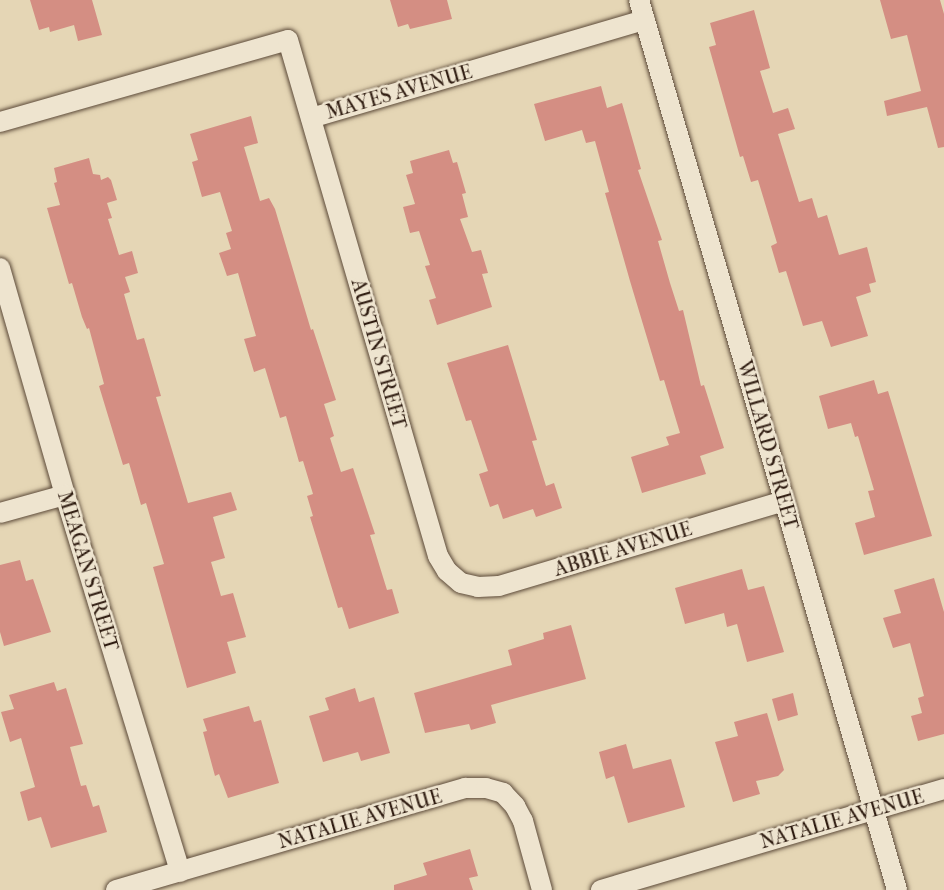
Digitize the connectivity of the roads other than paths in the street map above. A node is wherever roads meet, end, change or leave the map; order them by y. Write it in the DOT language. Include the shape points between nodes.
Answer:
graph roads {
  1 [pos="639,0"];
  2 [pos="645,20"];
  3 [pos="311,118"];
  4 [pos="0,122"];
  5 [pos="0,268"];
  6 [pos="65,495"];
  7 [pos="784,501"];
  8 [pos="0,513"];
  9 [pos="461,583"];
  10 [pos="944,789"];
  11 [pos="874,810"];
  12 [pos="180,872"];
  13 [pos="116,890"];
  14 [pos="542,890"];
  15 [pos="601,890"];
  16 [pos="897,890"];
  1 -- 2 [label="street, WILLARD STREET"];
  2 -- 3 [label="street, MAYES AVENUE"];
  2 -- 7 [label="street, WILLARD STREET"];
  3 -- 4 [label="street, MAYES AVENUE" via="288,40"];
  3 -- 9 [label="street, AUSTIN STREET" via="438,556"];
  5 -- 6 [label="street, MEAGAN STREET"];
  6 -- 8 [label="street"];
  6 -- 12 [label="street, MEAGAN STREET"];
  7 -- 9 [label="street, ABBIE AVENUE" via="499,586"];
  7 -- 11 [label="street, WILLARD STREET"];
  10 -- 11 [label="street, NATALIE AVENUE"];
  11 -- 15 [label="street, NATALIE AVENUE"];
  11 -- 16 [label="street, WILLARD STREET"];
  12 -- 13 [label="street, NATALIE AVENUE"];
  12 -- 14 [label="street, NATALIE AVENUE" via="465,788 486,788 503,793 515,806 523,821"];
}
